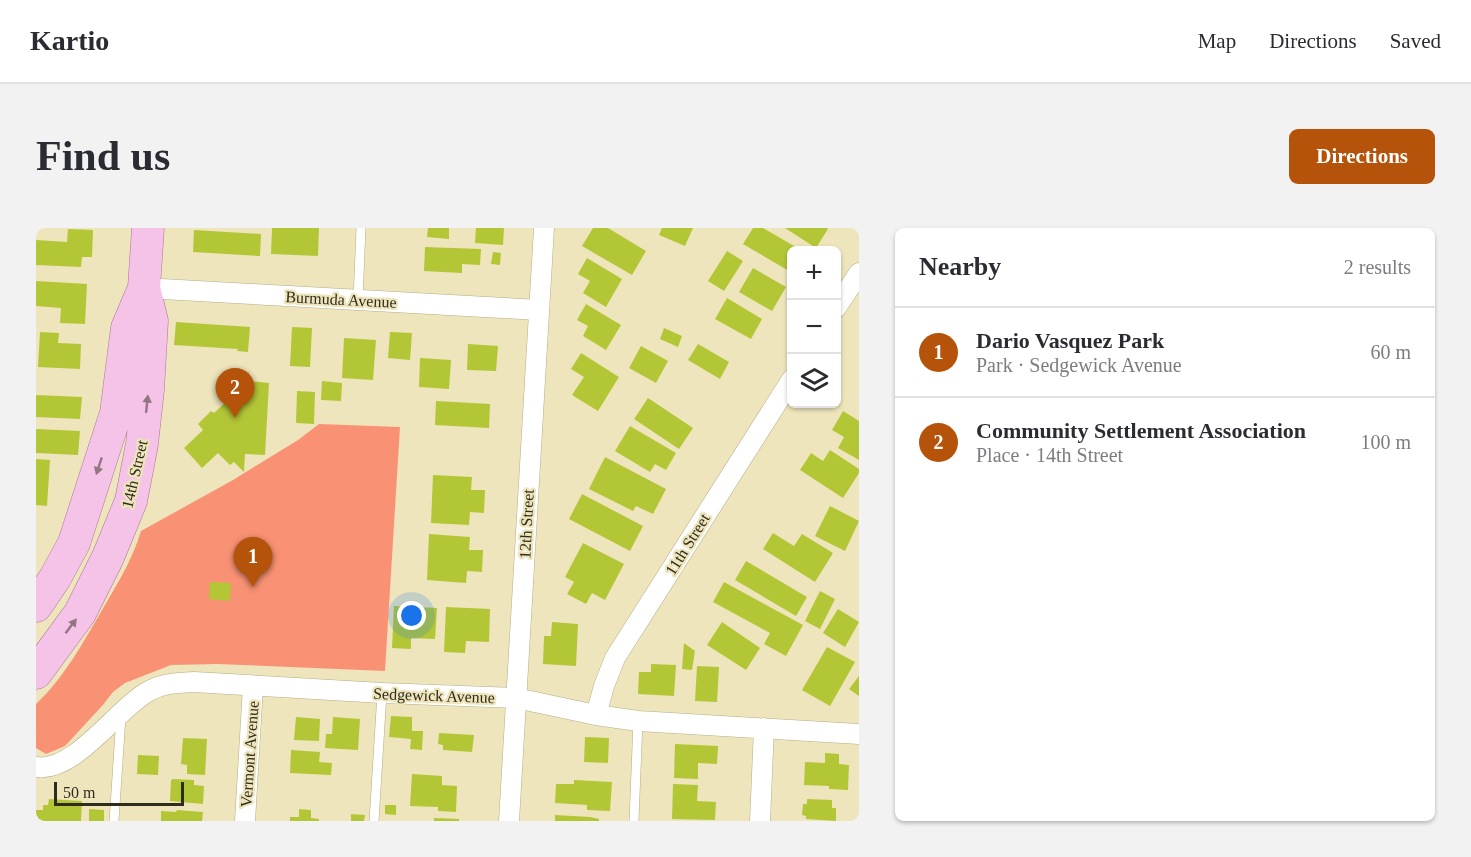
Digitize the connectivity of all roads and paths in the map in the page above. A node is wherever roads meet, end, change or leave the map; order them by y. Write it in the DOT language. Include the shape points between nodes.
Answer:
graph roads {
  1 [pos="148,228"];
  2 [pos="361,228"];
  3 [pos="544,228"];
  4 [pos="859,273"];
  5 [pos="144,288"];
  6 [pos="358,300"];
  7 [pos="841,302"];
  8 [pos="539,310"];
  9 [pos="787,388"];
  10 [pos="36,606"];
  11 [pos="36,673"];
  12 [pos="254,686"];
  13 [pos="382,693"];
  14 [pos="516,698"];
  15 [pos="121,714"];
  16 [pos="596,715"];
  17 [pos="638,721"];
  18 [pos="764,728"];
  19 [pos="859,734"];
  20 [pos="36,767"];
  21 [pos="114,821"];
  22 [pos="245,821"];
  23 [pos="374,821"];
  24 [pos="509,821"];
  25 [pos="634,821"];
  26 [pos="760,821"];
  1 -- 5 [label="main road, 14th Street"];
  2 -- 6 [label="lane"];
  3 -- 8 [label="street, 12th Street"];
  4 -- 7 [label="street"];
  5 -- 6 [label="street, Burmuda Avenue"];
  5 -- 10 [label="main road, 14th Street, one-way" via="128,328 116,413 74,543"];
  11 -- 5 [label="main road, 14th Street, one-way" via="80,614 130,501 148,390 152,321"];
  6 -- 8 [label="street, Burmuda Avenue"];
  8 -- 14 [label="street, 12th Street"];
  9 -- 16 [label="street, 11th Street" via="615,658"];
  12 -- 13 [label="street, Sedgewick Avenue"];
  12 -- 15 [label="street, Sedgewick Avenue" via="170,683 148,692"];
  12 -- 22 [label="street, Vermont Avenue"];
  13 -- 14 [label="street, Sedgewick Avenue"];
  13 -- 23 [label="lane"];
  14 -- 16 [label="street, Sedgewick Avenue"];
  14 -- 24 [label="street, 12th Street"];
  15 -- 20 [label="street, Sedgewick Avenue" via="69,759 48,769"];
  15 -- 21 [label="lane"];
  16 -- 17 [label="street, Sedgewick Avenue"];
  17 -- 18 [label="street, Sedgewick Avenue"];
  17 -- 25 [label="lane"];
  18 -- 19 [label="street, Sedgewick Avenue"];
  18 -- 26 [label="street"];
}
